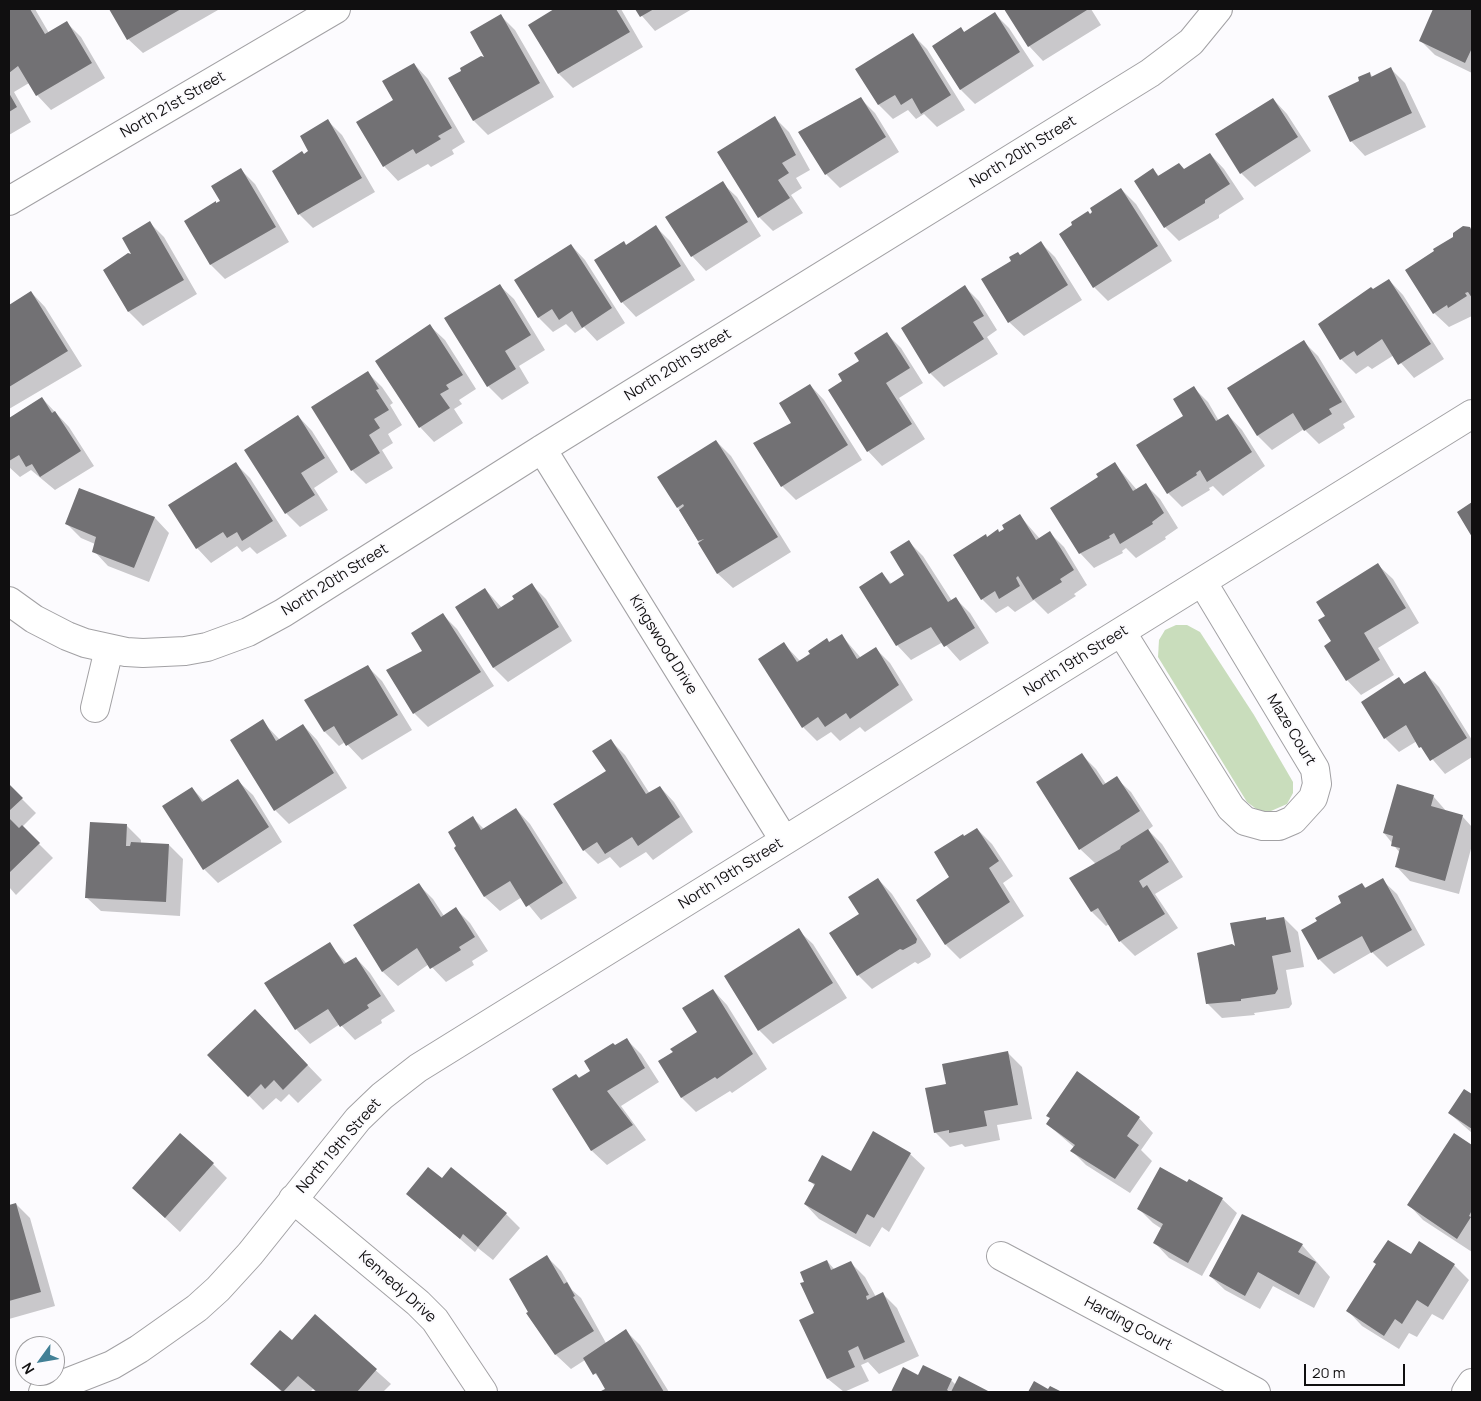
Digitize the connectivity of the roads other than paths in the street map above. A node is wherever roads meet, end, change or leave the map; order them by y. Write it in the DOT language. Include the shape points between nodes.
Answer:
graph roads {
  1 [pos="336,9"];
  2 [pos="1218,9"];
  3 [pos="302,17"];
  4 [pos="9,201"];
  5 [pos="1472,414"];
  6 [pos="542,449"];
  7 [pos="1203,583"];
  8 [pos="9,601"];
  9 [pos="1122,632"];
  10 [pos="109,649"];
  11 [pos="95,708"];
  12 [pos="784,840"];
  13 [pos="293,1199"];
  14 [pos="1000,1256"];
  15 [pos="1472,1383"];
  16 [pos="43,1392"];
  17 [pos="483,1392"];
  18 [pos="1256,1392"];
  19 [pos="1466,1392"];
  1 -- 3 [label="street, North 21st Street"];
  2 -- 6 [label="street, North 20th Street" via="1190,42 1150,73"];
  3 -- 4 [label="street, North 21st Street"];
  5 -- 7 [label="street, North 19th Street"];
  6 -- 10 [label="street, North 20th Street" via="283,613 241,635 185,651 143,654"];
  6 -- 12 [label="street, Kingswood Drive"];
  7 -- 9 [label="street, North 19th Street"];
  7 -- 9 [label="street, Maze Court" via="1315,770 1314,798 1292,820 1279,826 1263,826 1245,821 1231,808"];
  8 -- 10 [label="street, North 20th Street" via="50,628"];
  9 -- 12 [label="street, North 19th Street"];
  10 -- 11 [label="street"];
  12 -- 13 [label="street, North 19th Street" via="418,1068 358,1119"];
  13 -- 16 [label="street, North 19th Street" via="250,1254 197,1308 112,1364"];
  13 -- 17 [label="street, Kennedy Drive" via="435,1320"];
  14 -- 18 [label="street, Harding Court"];
  15 -- 19 [label="street"];
}
